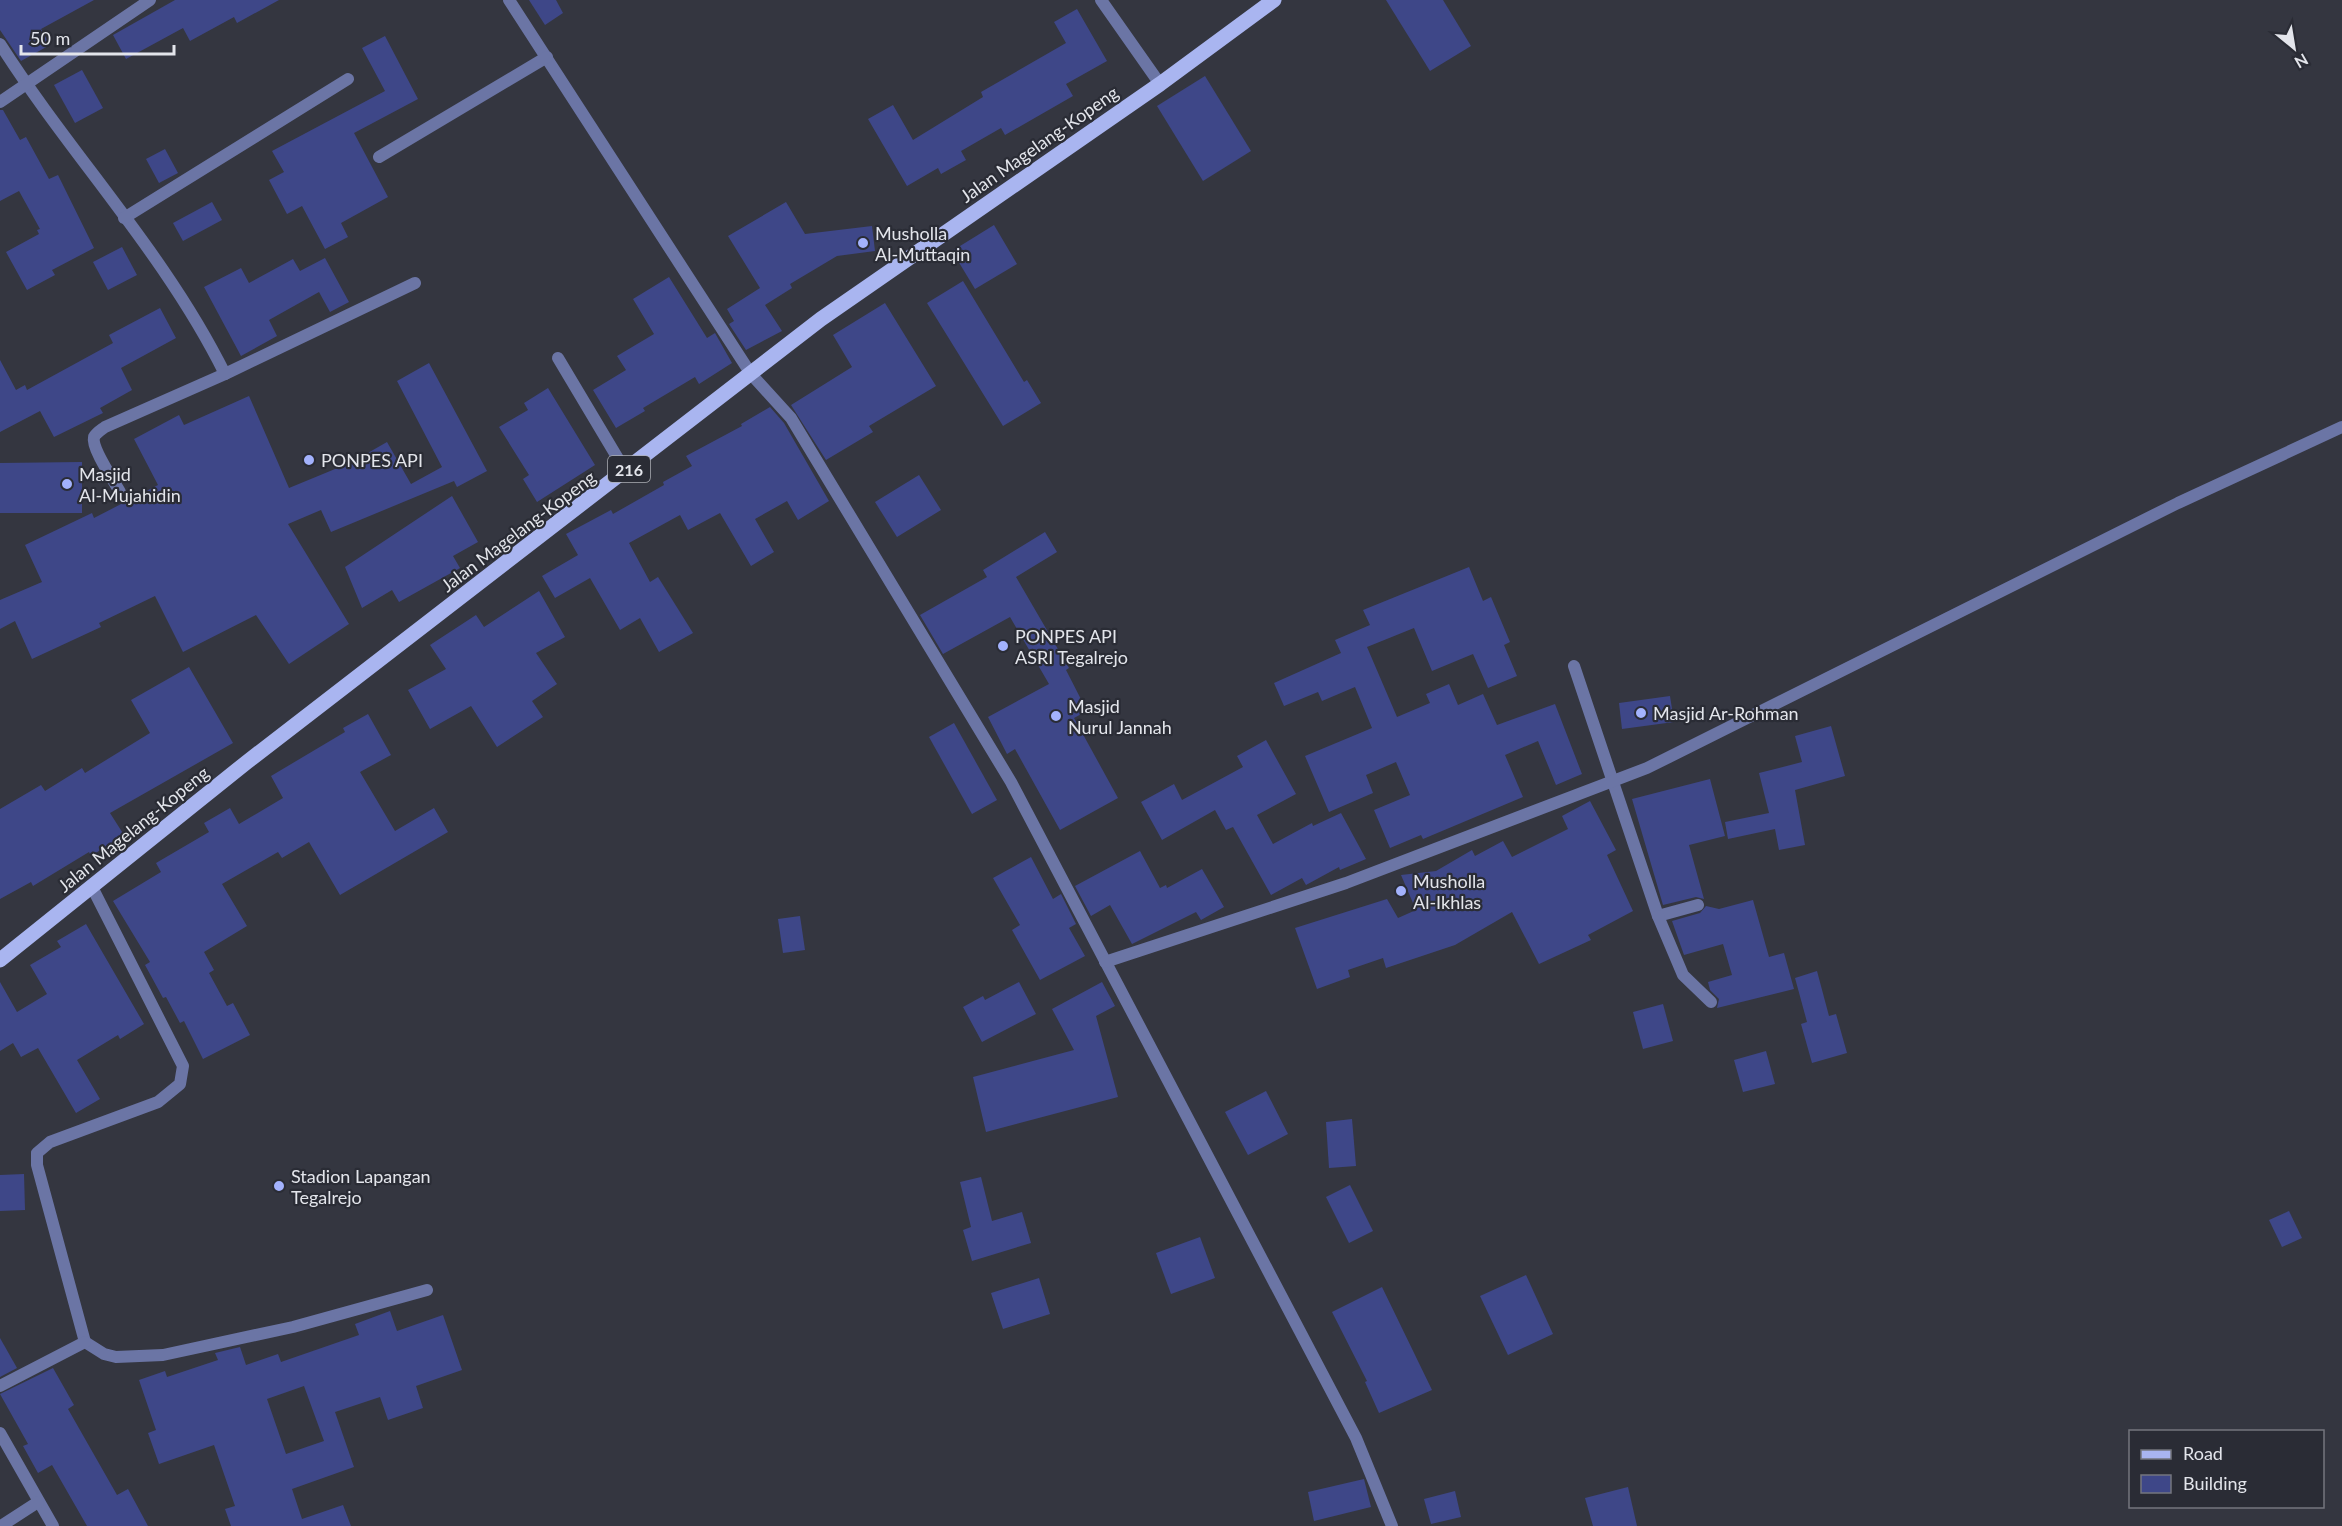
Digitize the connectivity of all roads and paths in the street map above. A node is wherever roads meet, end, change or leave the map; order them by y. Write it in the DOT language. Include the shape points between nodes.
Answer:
graph roads {
  1 [pos="150,0"];
  2 [pos="509,0"];
  3 [pos="1101,0"];
  4 [pos="1274,0"];
  5 [pos="0,44"];
  6 [pos="547,57"];
  7 [pos="348,79"];
  8 [pos="26,84"];
  9 [pos="1160,84"];
  10 [pos="0,102"];
  11 [pos="379,158"];
  12 [pos="124,218"];
  13 [pos="415,283"];
  14 [pos="558,358"];
  15 [pos="225,374"];
  16 [pos="751,374"];
  17 [pos="2342,427"];
  18 [pos="626,472"];
  19 [pos="120,492"];
  20 [pos="1575,666"];
  21 [pos="1613,782"];
  22 [pos="92,887"];
  23 [pos="1698,905"];
  24 [pos="1658,916"];
  25 [pos="0,960"];
  26 [pos="1105,962"];
  27 [pos="1711,1002"];
  28 [pos="427,1290"];
  29 [pos="85,1342"];
  30 [pos="0,1386"];
  31 [pos="0,1433"];
  32 [pos="38,1502"];
  33 [pos="1,1526"];
  34 [pos="53,1526"];
  35 [pos="1392,1526"];
  1 -- 8 [label="street"];
  2 -- 6 [label="street"];
  3 -- 9 [label="street"];
  4 -- 9 [label="main road, Jalan Magelang-Kopeng / 216"];
  5 -- 8 [label="street"];
  6 -- 11 [label="street"];
  6 -- 16 [label="street"];
  7 -- 12 [label="street"];
  8 -- 10 [label="street"];
  8 -- 12 [label="street"];
  9 -- 16 [label="main road, Jalan Magelang-Kopeng / 216" via="821,319"];
  12 -- 15 [label="street" via="166,270"];
  13 -- 15 [label="street"];
  14 -- 18 [label="street"];
  15 -- 19 [label="street" via="95,435 97,452"];
  16 -- 18 [label="main road, Jalan Magelang-Kopeng / 216"];
  16 -- 26 [label="street" via="791,418 1011,782"];
  17 -- 21 [label="street" via="2178,503"];
  18 -- 22 [label="main road, Jalan Magelang-Kopeng / 216" via="247,762"];
  20 -- 21 [label="street"];
  21 -- 24 [label="street"];
  21 -- 26 [label="street" via="1346,884"];
  22 -- 25 [label="main road, Jalan Magelang-Kopeng / 216"];
  22 -- 29 [label="street" via="182,1062 183,1078 158,1102 50,1142 37,1153"];
  23 -- 24 [label="street"];
  24 -- 27 [label="street" via="1683,975"];
  26 -- 35 [label="street" via="1356,1438"];
  28 -- 29 [label="street" via="293,1327 163,1355 116,1357"];
  29 -- 30 [label="street"];
  31 -- 32 [label="street"];
  32 -- 33 [label="street"];
  32 -- 34 [label="street"];
}
